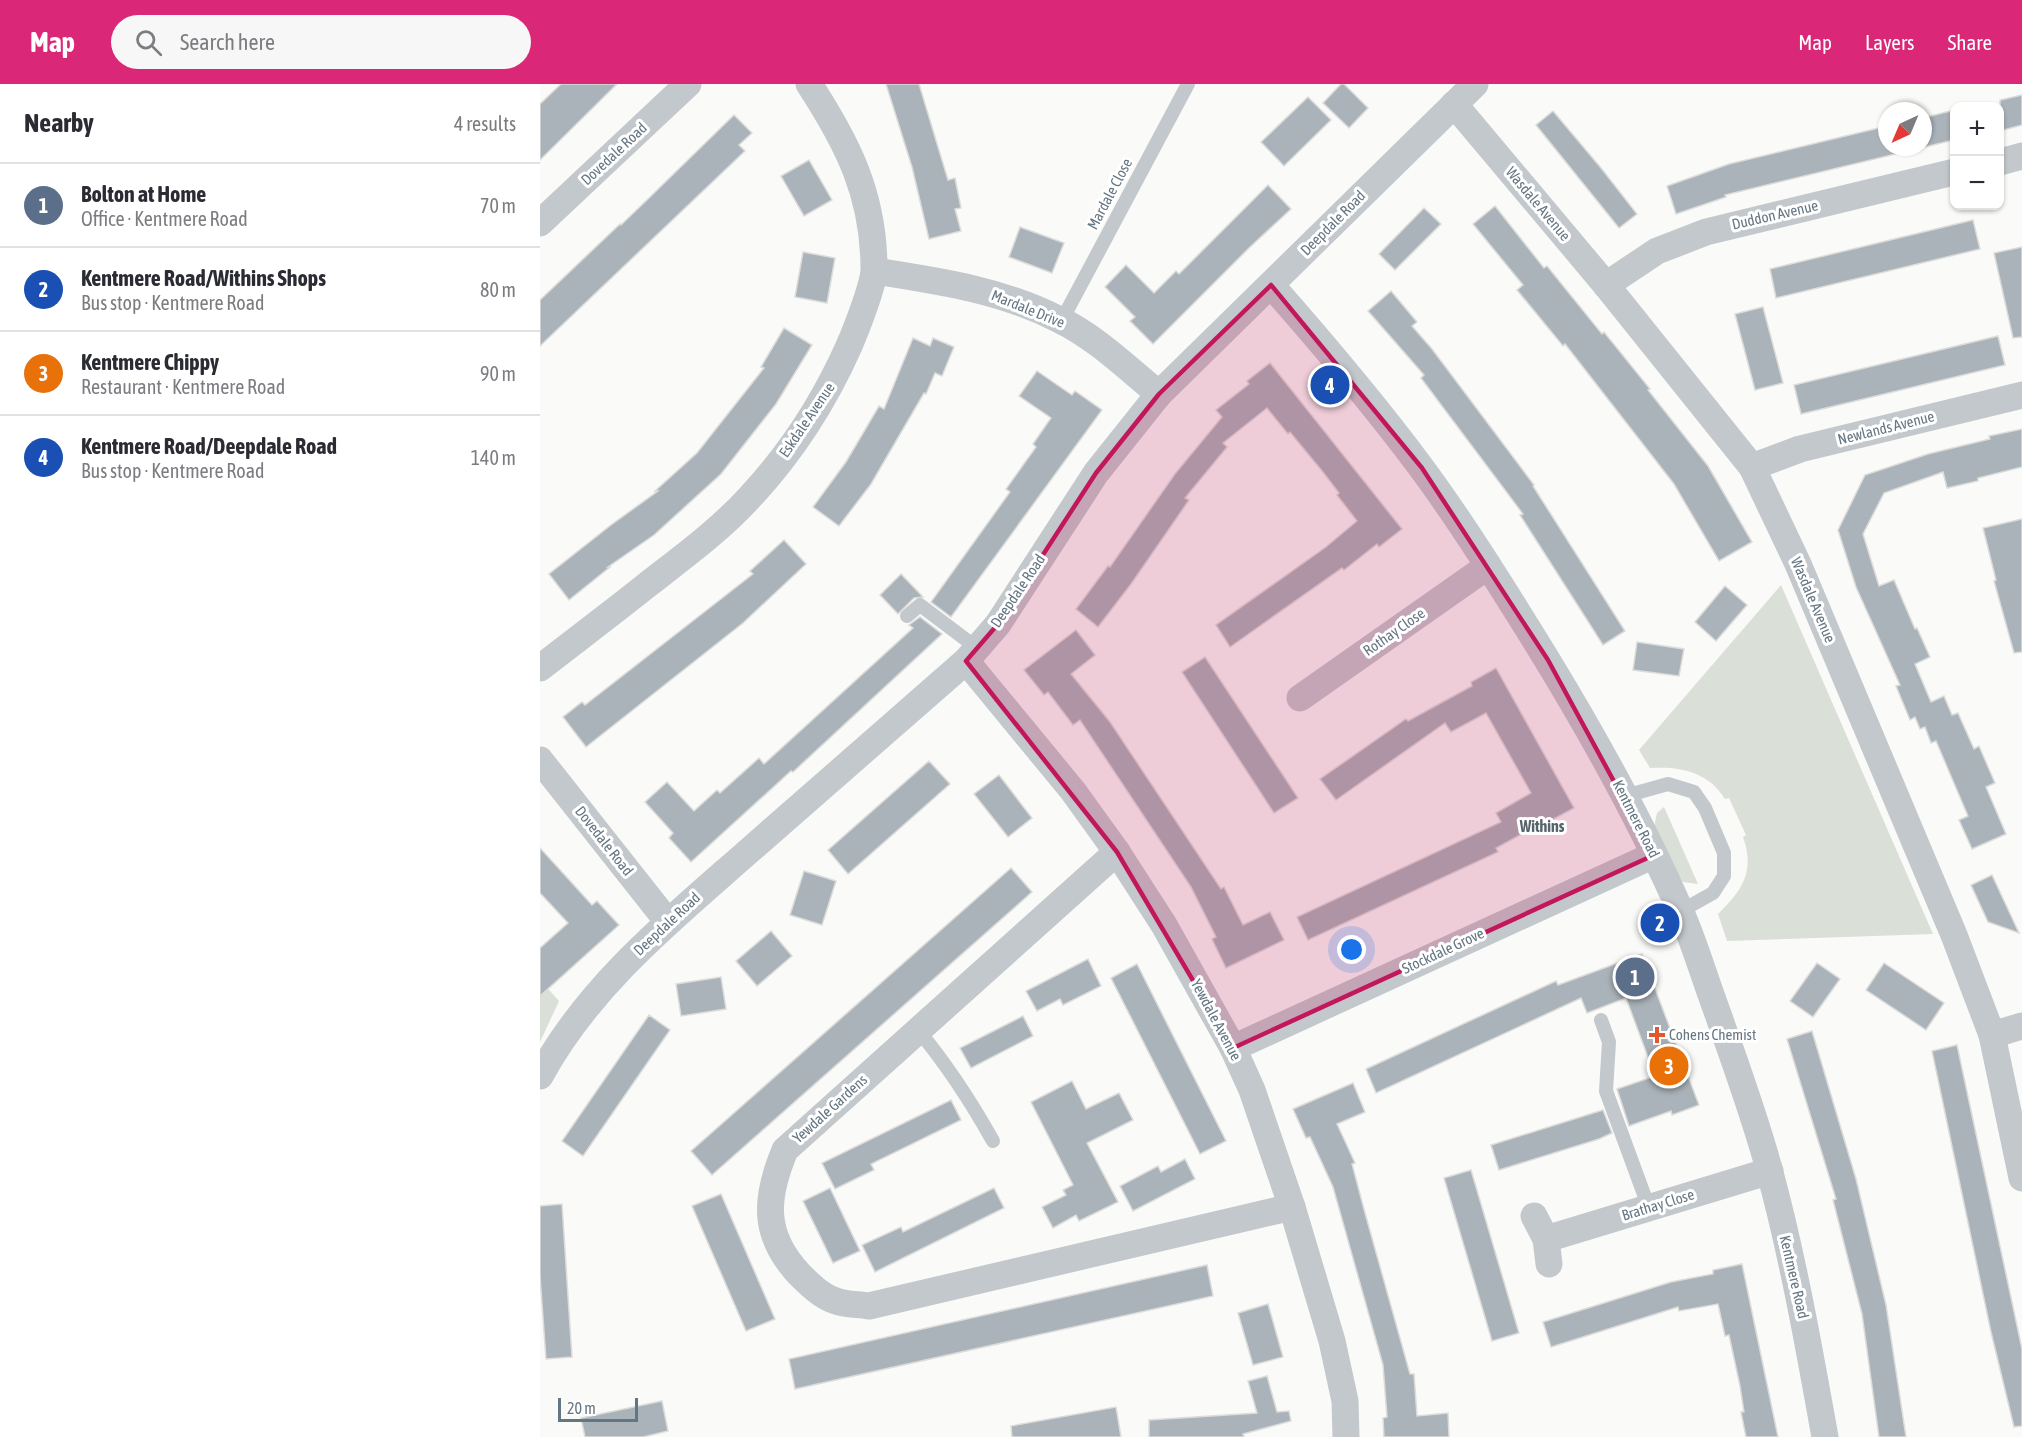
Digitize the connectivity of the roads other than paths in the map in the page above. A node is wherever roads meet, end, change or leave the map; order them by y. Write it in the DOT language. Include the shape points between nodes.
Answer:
graph roads {
  1 [pos="688,84"];
  2 [pos="809,84"];
  3 [pos="1188,84"];
  4 [pos="1475,84"];
  5 [pos="1454,104"];
  6 [pos="2022,156"];
  7 [pos="2004,161"];
  8 [pos="1950,173"];
  9 [pos="540,224"];
  10 [pos="875,271"];
  11 [pos="1271,285"];
  12 [pos="1606,285"];
  13 [pos="1062,320"];
  14 [pos="1159,394"];
  15 [pos="2022,394"];
  16 [pos="1752,467"];
  17 [pos="1488,566"];
  18 [pos="907,616"];
  19 [pos="972,654"];
  20 [pos="540,668"];
  21 [pos="1297,700"];
  22 [pos="540,760"];
  23 [pos="1625,796"];
  24 [pos="1117,852"];
  25 [pos="1654,855"];
  26 [pos="1681,912"];
  27 [pos="668,922"];
  28 [pos="1601,1020"];
  29 [pos="2022,1026"];
  30 [pos="918,1030"];
  31 [pos="1992,1035"];
  32 [pos="1233,1048"];
  33 [pos="540,1076"];
  34 [pos="993,1141"];
  35 [pos="1770,1171"];
  36 [pos="2022,1178"];
  37 [pos="1292,1207"];
  38 [pos="1649,1208"];
  39 [pos="1543,1240"];
  40 [pos="1346,1437"];
  41 [pos="1825,1437"];
  1 -- 9 [label="street, Dovedale Road"];
  2 -- 10 [label="street, Eskdale Avenue" via="837,127 859,174 871,225"];
  3 -- 13 [label="lane, Mardale Close"];
  4 -- 5 [label="street, Deepdale Road"];
  5 -- 11 [label="street, Deepdale Road"];
  5 -- 12 [label="street, Wasdale Avenue"];
  6 -- 7 [label="street"];
  8 -- 12 [label="street, Duddon Avenue" via="1706,232 1657,251"];
  10 -- 13 [label="street, Mardale Drive" via="952,283 1007,297"];
  10 -- 20 [label="street, Eskdale Avenue" via="857,329 834,380 792,445 750,496 697,547"];
  11 -- 14 [label="street, Deepdale Road"];
  11 -- 17 [label="street, Kentmere Road" via="1415,459"];
  12 -- 16 [label="street, Wasdale Avenue"];
  13 -- 14 [label="street, Mardale Drive" via="1104,348"];
  14 -- 19 [label="street, Deepdale Road" via="1096,474 998,624"];
  15 -- 16 [label="street, Newlands Avenue" via="1800,449"];
  16 -- 31 [label="street, Wasdale Avenue" via="1798,564"];
  17 -- 21 [label="street, Rothay Close"];
  17 -- 23 [label="street, Kentmere Road" via="1548,660"];
  18 -- 19 [label="lane" via="920,605"];
  19 -- 24 [label="street, Yewdale Avenue"];
  19 -- 27 [label="street, Deepdale Road"];
  22 -- 27 [label="street, Dovedale Road"];
  23 -- 25 [label="street, Kentmere Road"];
  23 -- 26 [label="lane" via="1668,784 1694,792 1705,808 1724,853 1724,876 1713,893"];
  24 -- 30 [label="street, Yewdale Gardens"];
  24 -- 32 [label="street, Yewdale Avenue" via="1164,925"];
  25 -- 26 [label="street, Kentmere Road"];
  25 -- 32 [label="street, Stockdale Grove"];
  26 -- 35 [label="street, Kentmere Road"];
  27 -- 33 [label="street, Deepdale Road" via="609,980 553,1052"];
  28 -- 38 [label="lane" via="1609,1042 1606,1091"];
  29 -- 31 [label="street"];
  30 -- 34 [label="lane" via="952,1073"];
  30 -- 37 [label="street, Yewdale Gardens" via="785,1150 774,1176 769,1211 776,1240 788,1262 810,1285 836,1301 868,1306"];
  31 -- 36 [label="street, Wasdale Avenue"];
  32 -- 37 [label="street, Yewdale Avenue" via="1252,1090"];
  35 -- 38 [label="street, Brathay Close"];
  35 -- 41 [label="street, Kentmere Road"];
  37 -- 40 [label="street, Yewdale Avenue" via="1332,1341 1345,1401"];
  38 -- 39 [label="street, Brathay Close"];
}
